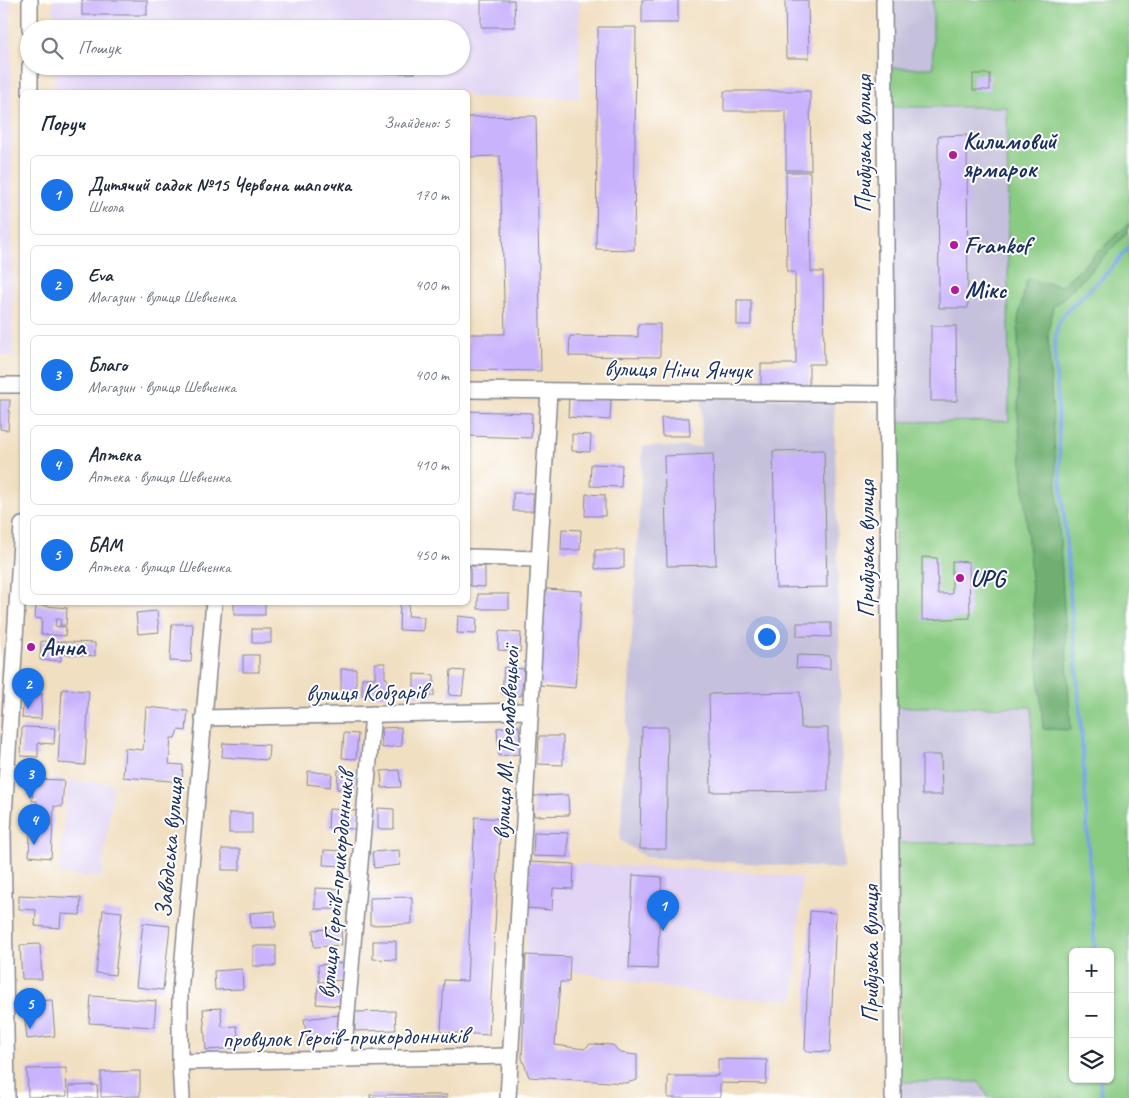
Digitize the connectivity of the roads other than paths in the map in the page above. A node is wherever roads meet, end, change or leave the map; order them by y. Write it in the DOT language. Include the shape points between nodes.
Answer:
graph roads {
  1 [pos="30,0"];
  2 [pos="884,0"];
  3 [pos="30,20"];
  4 [pos="30,75"];
  5 [pos="30,90"];
  6 [pos="0,385"];
  7 [pos="20,385"];
  8 [pos="470,390"];
  9 [pos="549,390"];
  10 [pos="888,394"];
  11 [pos="20,554"];
  12 [pos="470,557"];
  13 [pos="539,559"];
  14 [pos="214,605"];
  15 [pos="530,710"];
  16 [pos="374,714"];
  17 [pos="203,718"];
  18 [pos="1,832"];
  19 [pos="510,1056"];
  20 [pos="342,1059"];
  21 [pos="180,1062"];
  22 [pos="7,1098"];
  23 [pos="182,1098"];
  24 [pos="508,1098"];
  25 [pos="894,1098"];
  1 -- 3 [label="street"];
  2 -- 10 [label="street, Прибузька вулиця"];
  4 -- 5 [label="street"];
  6 -- 7 [label="street"];
  8 -- 9 [label="street, вулиця Ніни Янчук"];
  9 -- 10 [label="street, вулиця Ніни Янчук"];
  9 -- 13 [label="street, вулиця М. Трембовецької"];
  10 -- 25 [label="street, Прибузька вулиця"];
  11 -- 18 [label="street"];
  12 -- 13 [label="street"];
  13 -- 15 [label="street, вулиця М. Трембовецької"];
  14 -- 17 [label="street, Заводська вулиця"];
  15 -- 16 [label="street, вулиця Кобзарів"];
  15 -- 19 [label="street, вулиця М. Трембовецької"];
  16 -- 17 [label="street, вулиця Кобзарів"];
  16 -- 20 [label="street, вулиця Героїв-прикордонників"];
  17 -- 21 [label="street, Заводська вулиця" via="180,993"];
  18 -- 22 [label="street"];
  19 -- 20 [label="street, провулок Героїв-прикордонників"];
  19 -- 24 [label="street, вулиця М. Трембовецької"];
  20 -- 21 [label="street, провулок Героїв-прикордонників"];
  21 -- 23 [label="street, Заводська вулиця"];
}
